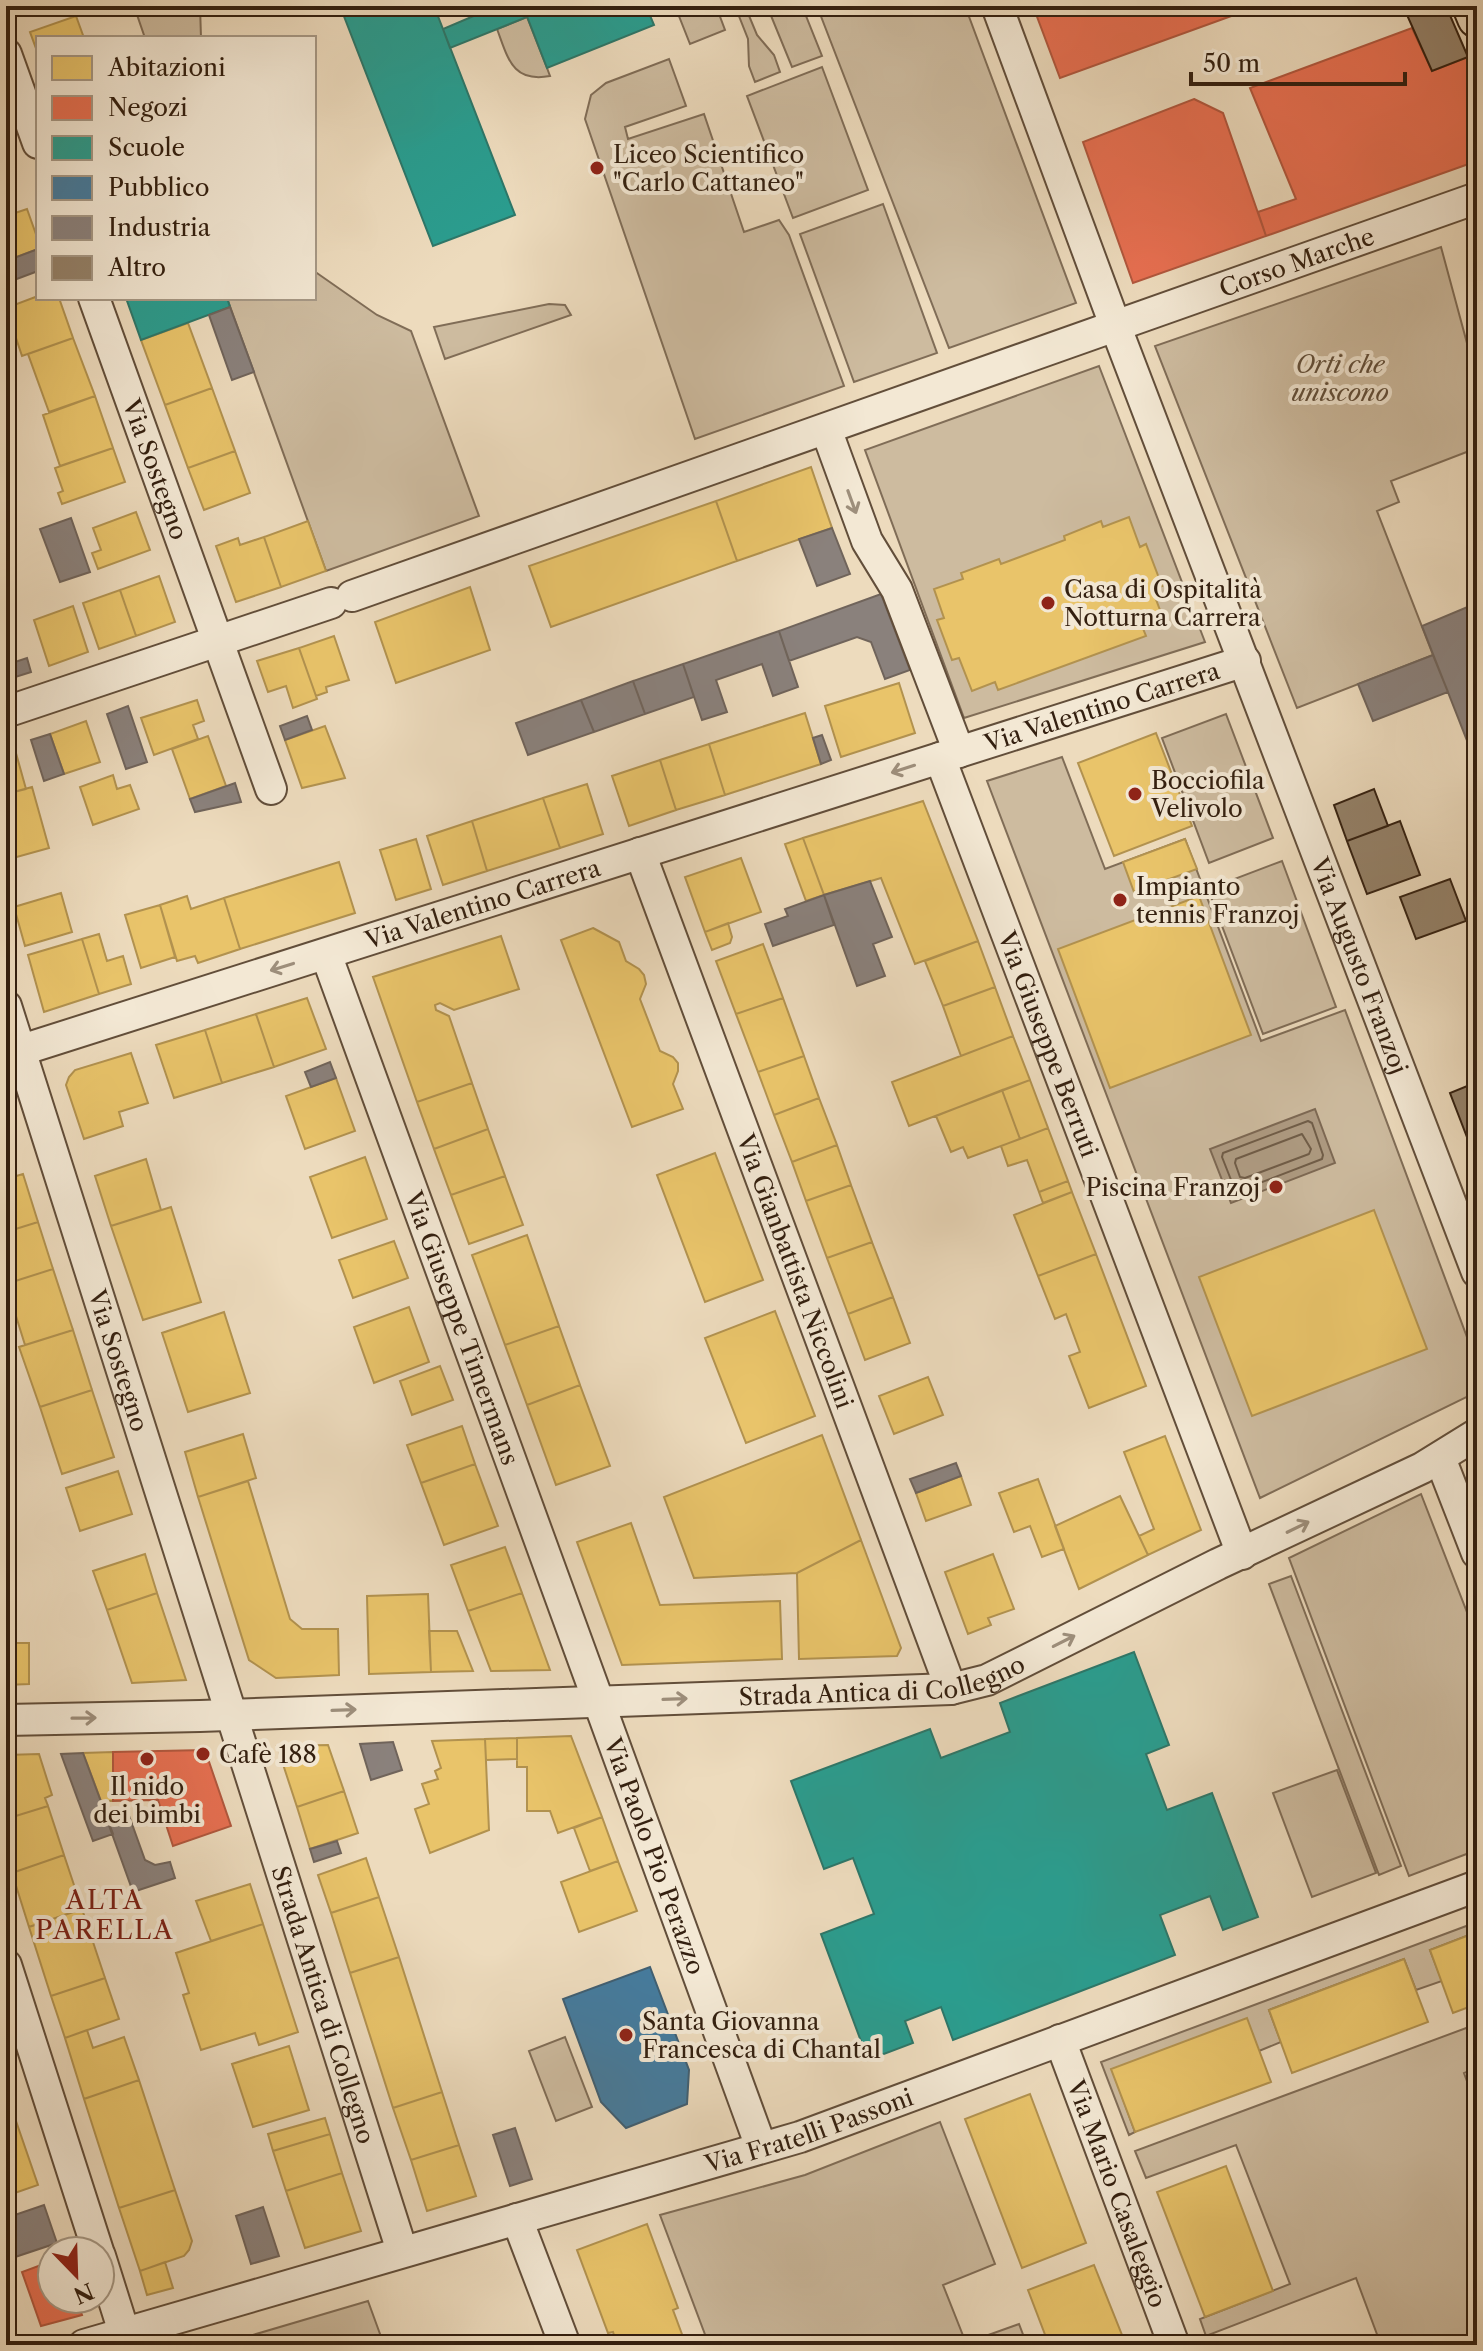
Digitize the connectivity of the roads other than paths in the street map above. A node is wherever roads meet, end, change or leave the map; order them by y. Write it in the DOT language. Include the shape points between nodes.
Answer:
graph roads {
  1 [pos="997,6"];
  2 [pos="1472,6"];
  3 [pos="1477,18"];
  4 [pos="6,54"];
  5 [pos="36,137"];
  6 [pos="1477,198"];
  7 [pos="95,300"];
  8 [pos="1115,325"];
  9 [pos="826,429"];
  10 [pos="217,641"];
  11 [pos="1245,661"];
  12 [pos="6,712"];
  13 [pos="949,755"];
  14 [pos="271,789"];
  15 [pos="640,853"];
  16 [pos="326,954"];
  17 [pos="6,1006"];
  18 [pos="12,1052"];
  19 [pos="1477,1272"];
  20 [pos="1477,1434"];
  21 [pos="1440,1458"];
  22 [pos="1477,1553"];
  23 [pos="1242,1554"];
  24 [pos="951,1689"];
  25 [pos="597,1702"];
  26 [pos="231,1714"];
  27 [pos="6,1720"];
  28 [pos="1477,1886"];
  29 [pos="6,1965"];
  30 [pos="1060,2040"];
  31 [pos="761,2147"];
  32 [pos="517,2219"];
  33 [pos="93,2235"];
  34 [pos="402,2251"];
  35 [pos="116,2306"];
  36 [pos="127,2339"];
  37 [pos="84,2345"];
  38 [pos="565,2345"];
  39 [pos="1174,2345"];
  1 -- 8 [label="street"];
  2 -- 3 [label="main road"];
  4 -- 5 [label="street"];
  6 -- 8 [label="street, Corso Marche"];
  7 -- 10 [label="street, Via Sostegno"];
  8 -- 9 [label="street, Corso Marche"];
  8 -- 11 [label="street"];
  9 -- 10 [label="street"];
  9 -- 13 [label="street, Via Valentino Carrera, one-way" via="867,541 897,590"];
  10 -- 12 [label="street"];
  10 -- 14 [label="street, Via Sostegno"];
  11 -- 13 [label="street, Via Valentino Carrera"];
  11 -- 19 [label="street, Via Augusto Franzoj"];
  13 -- 15 [label="street, Via Valentino Carrera, one-way"];
  13 -- 23 [label="street, Via Giuseppe Berruti"];
  15 -- 16 [label="street, Via Valentino Carrera"];
  15 -- 24 [label="street, Via Gianbattista Niccolini"];
  16 -- 18 [label="street, Via Valentino Carrera, one-way"];
  16 -- 25 [label="street, Via Giuseppe Timermans"];
  17 -- 18 [label="street, Via Sostegno"];
  18 -- 26 [label="street, Via Sostegno"];
  20 -- 21 [label="street, Strada Antica di Collegno"];
  21 -- 22 [label="street"];
  23 -- 21 [label="street, Strada Antica di Collegno, one-way"];
  24 -- 23 [label="street, Strada Antica di Collegno, one-way" via="987,1680"];
  25 -- 24 [label="street, Strada Antica di Collegno, one-way"];
  26 -- 25 [label="street, Strada Antica di Collegno, one-way"];
  25 -- 31 [label="street, Via Paolo Pio Perazzo"];
  27 -- 26 [label="street, Strada Antica di Collegno, one-way"];
  26 -- 34 [label="street, Strada Antica di Collegno"];
  28 -- 30 [label="street, Via Fratelli Passoni"];
  29 -- 33 [label="street"];
  30 -- 31 [label="street, Via Fratelli Passoni"];
  30 -- 39 [label="street, Via Mario Casaleggio"];
  31 -- 32 [label="street, Via Fratelli Passoni"];
  32 -- 34 [label="street, Via Fratelli Passoni"];
  32 -- 38 [label="street"];
  34 -- 36 [label="street, Via Fratelli Passoni"];
  35 -- 36 [label="street"];
  36 -- 37 [label="street, Via Fratelli Passoni"];
}
